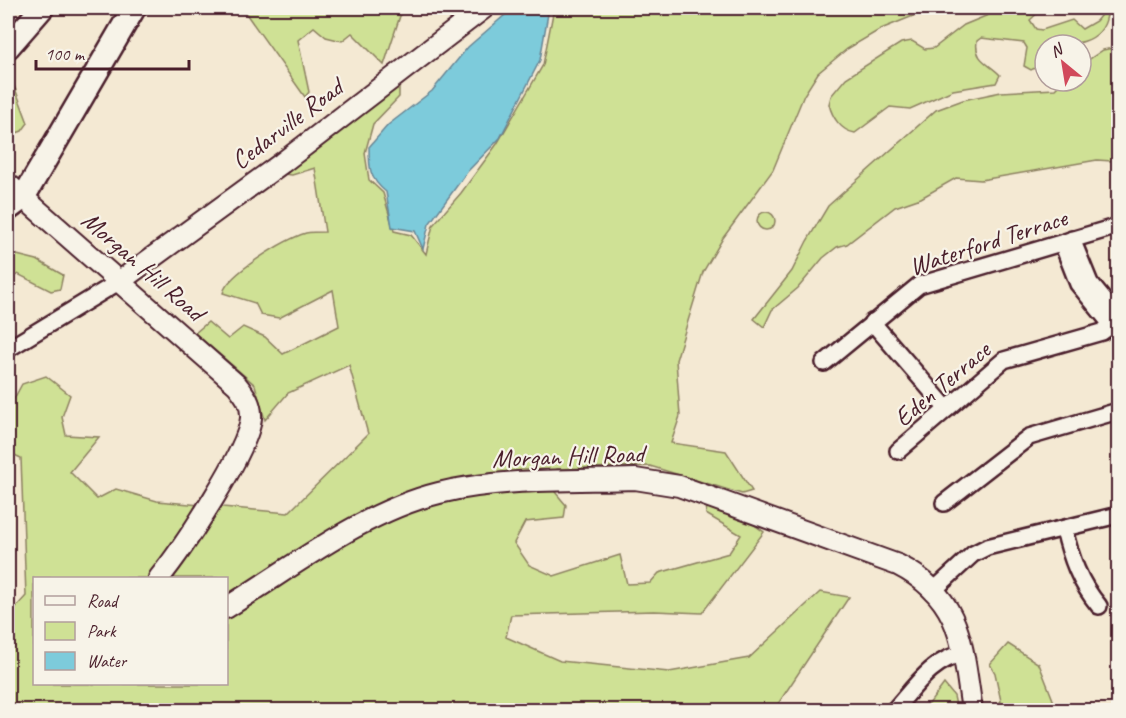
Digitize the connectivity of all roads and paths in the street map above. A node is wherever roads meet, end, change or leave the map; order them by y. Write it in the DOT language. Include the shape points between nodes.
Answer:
graph roads {
  1 [pos="42,8"];
  2 [pos="134,8"];
  3 [pos="484,8"];
  4 [pos="8,47"];
  5 [pos="13,197"];
  6 [pos="1119,226"];
  7 [pos="1067,241"];
  8 [pos="120,281"];
  9 [pos="872,322"];
  10 [pos="1117,324"];
  11 [pos="8,349"];
  12 [pos="824,363"];
  13 [pos="947,409"];
  14 [pos="1119,411"];
  15 [pos="898,451"];
  16 [pos="944,503"];
  17 [pos="1119,515"];
  18 [pos="1064,529"];
  19 [pos="160,577"];
  20 [pos="934,590"];
  21 [pos="1098,606"];
  22 [pos="228,607"];
  23 [pos="963,654"];
  24 [pos="894,711"];
  25 [pos="972,711"];
  1 -- 4 [label="highway"];
  2 -- 5 [label="highway"];
  3 -- 8 [label="main road, Cedarville Road"];
  5 -- 8 [label="main road, Morgan Hill Road"];
  6 -- 7 [label="street, Waterford Terrace"];
  7 -- 9 [label="street, Waterford Terrace" via="919,285"];
  7 -- 10 [label="street"];
  8 -- 11 [label="street"];
  8 -- 19 [label="main road, Morgan Hill Road" via="237,385 248,399 251,411 244,442 190,537"];
  9 -- 12 [label="street, Waterford Terrace"];
  9 -- 13 [label="street"];
  10 -- 13 [label="street, Eden Terrace" via="1102,332 1004,360"];
  13 -- 15 [label="street, Eden Terrace"];
  14 -- 16 [label="street" via="1029,437"];
  17 -- 18 [label="street"];
  18 -- 20 [label="street" via="979,550"];
  18 -- 21 [label="street" via="1073,564"];
  20 -- 22 [label="main road, Morgan Hill Road" via="898,565 679,486 635,479 472,486 429,495 365,523"];
  20 -- 23 [label="main road, Morgan Hill Road" via="955,621"];
  23 -- 24 [label="street" via="949,657 934,668"];
  23 -- 25 [label="main road, Morgan Hill Road"];
}
